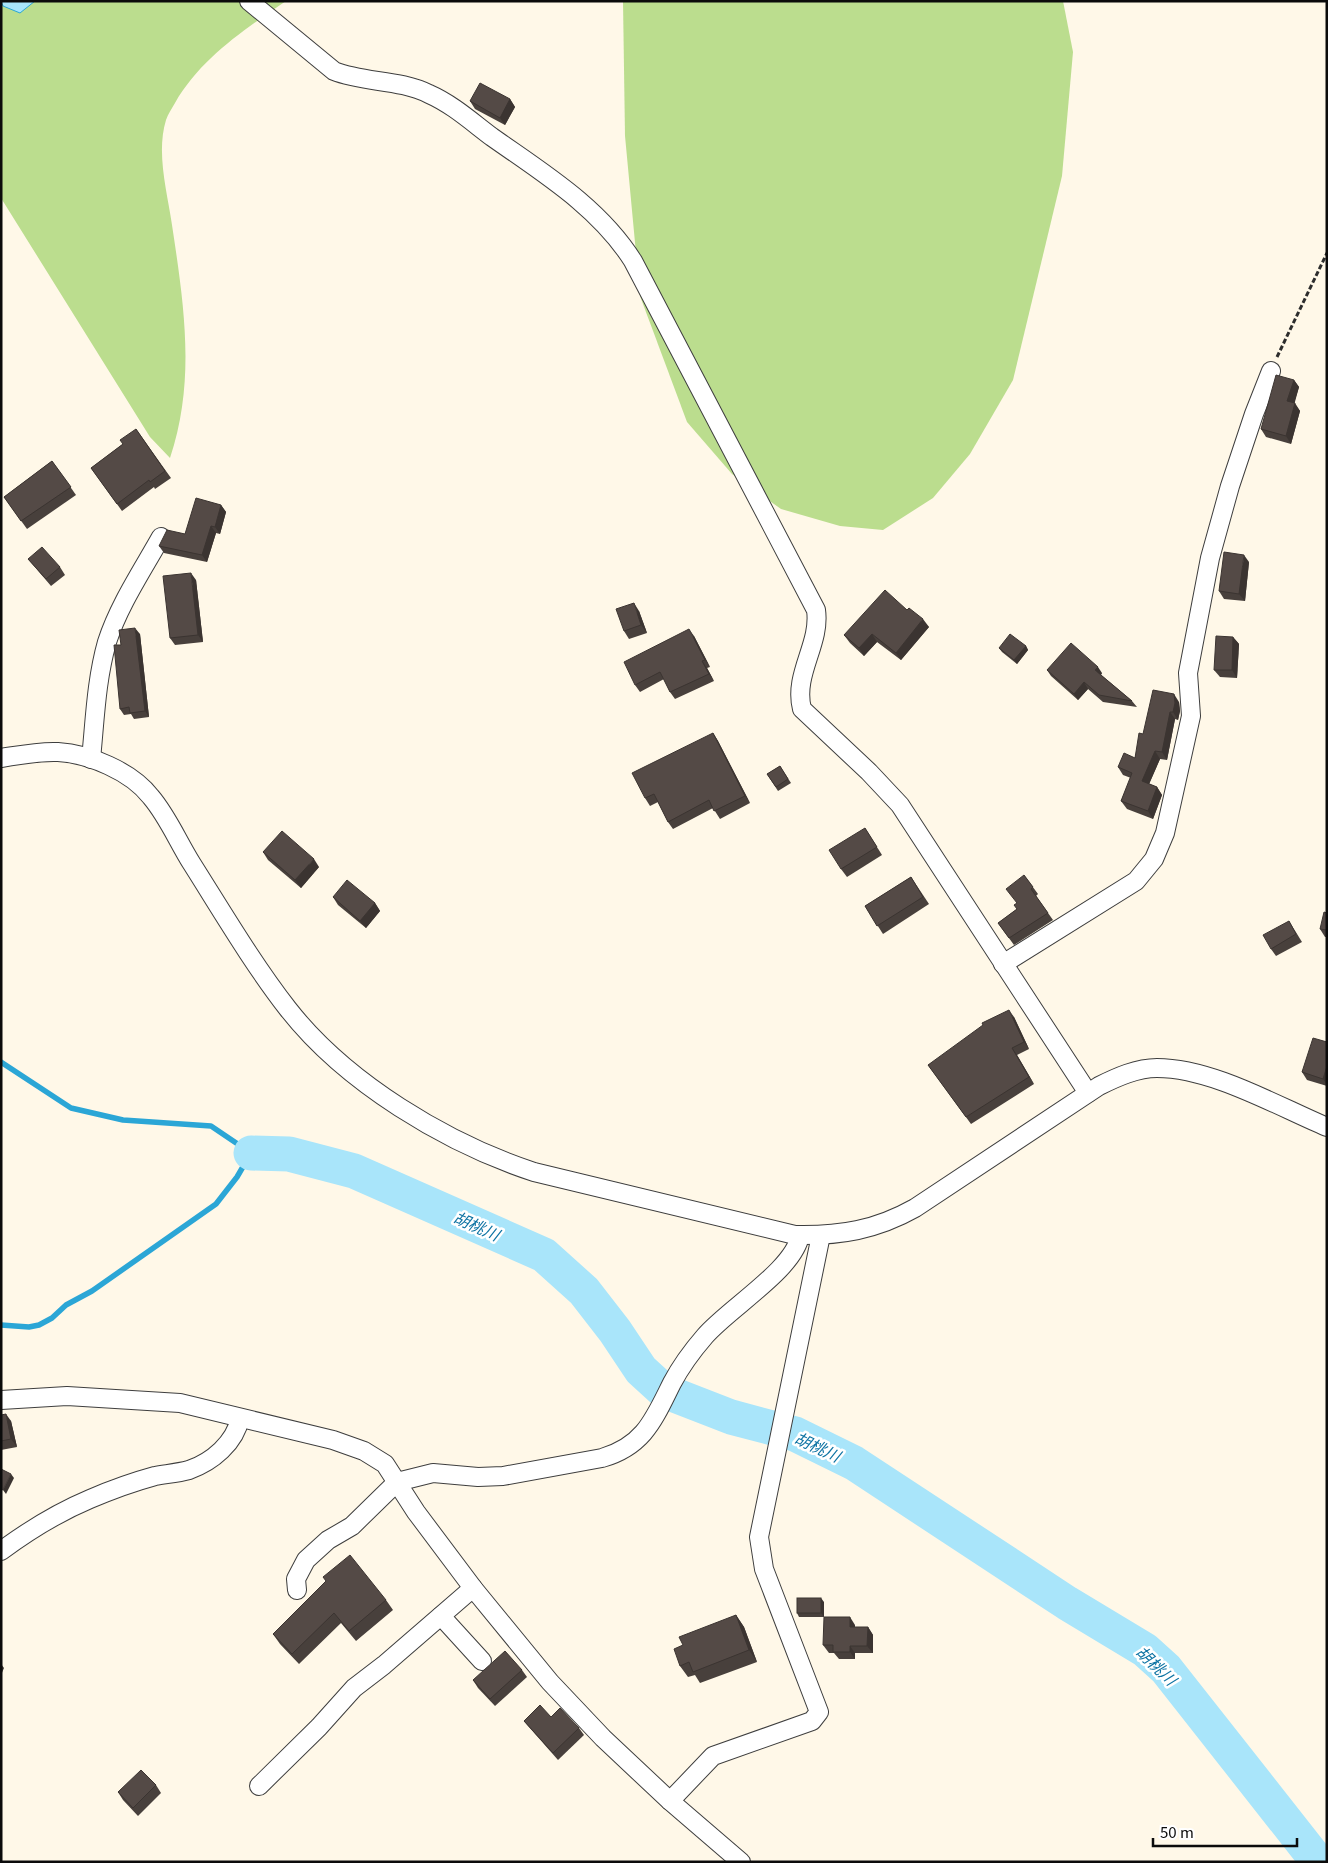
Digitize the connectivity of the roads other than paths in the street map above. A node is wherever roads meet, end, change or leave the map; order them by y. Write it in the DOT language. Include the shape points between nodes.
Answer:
graph roads {
  1 [pos="250,1"];
  2 [pos="1271,371"];
  3 [pos="161,537"];
  4 [pos="1,758"];
  5 [pos="91,759"];
  6 [pos="1003,964"];
  7 [pos="1088,1093"];
  8 [pos="1327,1127"];
  9 [pos="800,1235"];
  10 [pos="821,1235"];
  11 [pos="1,1400"];
  12 [pos="240,1418"];
  13 [pos="397,1482"];
  14 [pos="1,1551"];
  15 [pos="472,1588"];
  16 [pos="297,1590"];
  17 [pos="441,1616"];
  18 [pos="482,1661"];
  19 [pos="259,1786"];
  20 [pos="670,1801"];
  21 [pos="741,1862"];
  1 -- 6 [label="street" via="334,70 401,84 442,101 559,184 604,221 620,241 816,610 815,635 800,683 802,709 900,805"];
  2 -- 6 [label="street" via="1230,486 1210,558 1188,673 1190,716 1161,846 1150,866 1136,881"];
  3 -- 5 [label="street" via="108,640 98,682"];
  4 -- 5 [label="street" via="48,752"];
  5 -- 9 [label="street" via="121,773 150,795 242,942 289,1010 347,1068 390,1101 430,1126 508,1163"];
  6 -- 7 [label="street"];
  7 -- 8 [label="street" via="1119,1076 1156,1068 1175,1069 1212,1078"];
  7 -- 10 [label="street" via="894,1220 861,1231"];
  9 -- 10 [label="street"];
  9 -- 13 [label="street" via="786,1263 721,1320 695,1348 681,1367 654,1420 637,1441 625,1449 602,1458 503,1476 432,1473"];
  10 -- 20 [label="street" via="759,1537 764,1569 819,1712 812,1721 713,1756"];
  11 -- 12 [label="street" via="66,1396 161,1401"];
  12 -- 13 [label="street" via="333,1440 364,1451 385,1464"];
  12 -- 14 [label="street" via="229,1442 204,1463 189,1470 119,1487 88,1500 35,1528"];
  13 -- 15 [label="street"];
  13 -- 16 [label="street" via="352,1526 328,1540 306,1560 296,1579"];
  15 -- 17 [label="street"];
  15 -- 20 [label="street" via="550,1682"];
  17 -- 18 [label="street"];
  17 -- 19 [label="street" via="354,1688"];
  20 -- 21 [label="street"];
}
